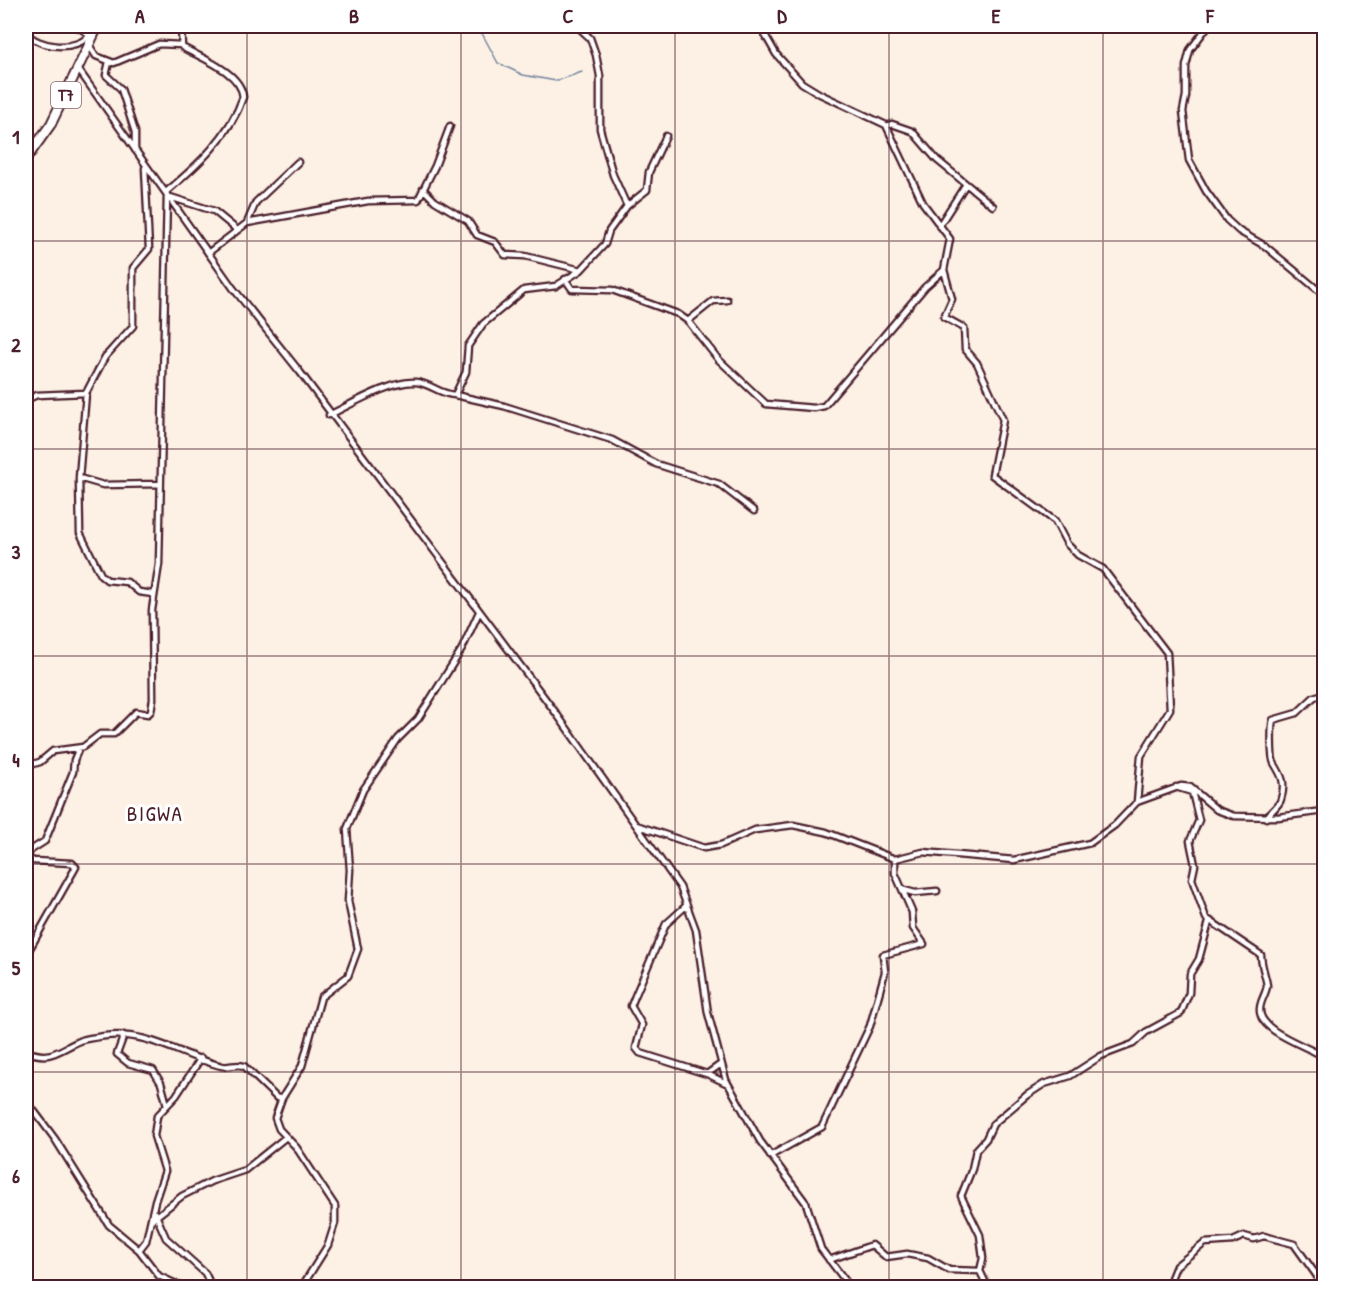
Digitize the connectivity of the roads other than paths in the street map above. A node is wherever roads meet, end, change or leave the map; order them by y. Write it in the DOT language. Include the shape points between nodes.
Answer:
graph roads {
  1 [pos="76,26"];
  2 [pos="98,26"];
  3 [pos="181,26"];
  4 [pos="577,26"];
  5 [pos="760,26"];
  6 [pos="1208,26"];
  7 [pos="26,32"];
  8 [pos="91,36"];
  9 [pos="89,45"];
  10 [pos="182,45"];
  11 [pos="109,62"];
  12 [pos="78,69"];
  13 [pos="450,126"];
  14 [pos="887,126"];
  15 [pos="666,136"];
  16 [pos="135,150"];
  17 [pos="26,159"];
  18 [pos="298,162"];
  19 [pos="145,165"];
  20 [pos="966,184"];
  21 [pos="423,189"];
  22 [pos="168,195"];
  23 [pos="627,206"];
  24 [pos="993,206"];
  25 [pos="248,223"];
  26 [pos="939,226"];
  27 [pos="236,230"];
  28 [pos="208,253"];
  29 [pos="580,270"];
  30 [pos="944,270"];
  31 [pos="565,279"];
  32 [pos="1324,295"];
  33 [pos="727,300"];
  34 [pos="688,321"];
  35 [pos="86,393"];
  36 [pos="455,395"];
  37 [pos="26,400"];
  38 [pos="329,414"];
  39 [pos="79,478"];
  40 [pos="159,484"];
  41 [pos="754,511"];
  42 [pos="153,594"];
  43 [pos="479,612"];
  44 [pos="1324,694"];
  45 [pos="79,748"];
  46 [pos="26,766"];
  47 [pos="1176,787"];
  48 [pos="1137,802"];
  49 [pos="1324,811"];
  50 [pos="1266,818"];
  51 [pos="635,824"];
  52 [pos="895,859"];
  53 [pos="904,890"];
  54 [pos="937,891"];
  55 [pos="687,904"];
  56 [pos="1209,922"];
  57 [pos="29,950"];
  58 [pos="124,1035"];
  59 [pos="26,1052"];
  60 [pos="1324,1057"];
  61 [pos="201,1058"];
  62 [pos="721,1064"];
  63 [pos="707,1074"];
  64 [pos="728,1084"];
  65 [pos="282,1098"];
  66 [pos="26,1100"];
  67 [pos="167,1105"];
  68 [pos="286,1137"];
  69 [pos="770,1156"];
  70 [pos="154,1209"];
  71 [pos="156,1215"];
  72 [pos="151,1221"];
  73 [pos="139,1250"];
  74 [pos="829,1260"];
  75 [pos="980,1271"];
  76 [pos="185,1287"];
  77 [pos="212,1287"];
  78 [pos="301,1287"];
  79 [pos="851,1287"];
  80 [pos="988,1287"];
  81 [pos="1167,1287"];
  82 [pos="1317,1287"];
  1 -- 8 [label="street"];
  2 -- 8 [label="highway, T7"];
  3 -- 10 [label="street"];
  4 -- 23 [label="street" via="590,38 596,55 600,129"];
  5 -- 14 [label="street" via="776,54 802,83"];
  6 -- 32 [label="street" via="1190,50 1186,66 1183,111 1189,160 1227,220 1266,246"];
  7 -- 8 [label="street" via="58,48"];
  8 -- 9 [label="highway, T7"];
  9 -- 11 [label="street" via="96,56"];
  9 -- 12 [label="highway, T7"];
  10 -- 11 [label="street" via="163,43 121,62"];
  10 -- 22 [label="street" via="238,82 243,97 231,125"];
  11 -- 16 [label="street" via="106,75 121,89 135,132"];
  12 -- 16 [label="street"];
  12 -- 17 [label="highway, T7" via="51,124"];
  13 -- 21 [label="street"];
  14 -- 20 [label="street" via="912,131 937,160"];
  14 -- 26 [label="street" via="921,200"];
  15 -- 23 [label="street" via="649,172 647,190"];
  16 -- 19 [label="street"];
  18 -- 25 [label="street" via="256,202"];
  19 -- 22 [label="street"];
  19 -- 35 [label="street" via="149,249 133,268 133,326 105,357"];
  20 -- 24 [label="street"];
  20 -- 26 [label="street"];
  21 -- 25 [label="street" via="415,201 368,201"];
  21 -- 29 [label="street" via="468,222 477,235 495,242 505,255"];
  22 -- 27 [label="street" via="214,211"];
  22 -- 28 [label="street"];
  22 -- 40 [label="street"];
  23 -- 29 [label="street" via="605,244"];
  25 -- 27 [label="street"];
  26 -- 30 [label="street" via="951,242"];
  27 -- 28 [label="street"];
  28 -- 38 [label="street"];
  29 -- 31 [label="street"];
  30 -- 34 [label="street" via="820,408 764,403"];
  30 -- 48 [label="street" via="952,295 944,317 964,328 964,349 977,363 1003,420 992,475 1055,521 1077,555 1103,569 1167,653 1170,709 1141,756"];
  31 -- 34 [label="street" via="572,289 612,290 667,309"];
  31 -- 36 [label="street" via="546,289 524,290 483,324 468,346 466,372"];
  33 -- 34 [label="street" via="713,301"];
  35 -- 37 [label="street" via="37,395"];
  35 -- 39 [label="street"];
  36 -- 38 [label="street" via="421,383 405,383 355,400"];
  36 -- 41 [label="street" via="612,440 656,464 719,484"];
  38 -- 43 [label="street"];
  39 -- 40 [label="street" via="103,485"];
  39 -- 42 [label="street" via="80,533 101,575"];
  40 -- 42 [label="street" via="159,564"];
  42 -- 45 [label="street" via="151,711 136,712 115,733 96,736"];
  43 -- 51 [label="street"];
  43 -- 65 [label="street" via="456,659 418,719 398,739 372,776 352,813 347,829 348,894 358,949 348,976 321,997 304,1060 296,1080"];
  44 -- 50 [label="street" via="1314,697 1297,713 1274,720 1272,759 1283,783 1281,800"];
  45 -- 46 [label="street" via="52,751 40,762"];
  45 -- 57 [label="street" via="45,842 27,856 28,860 40,862 72,863 76,865 75,872"];
  47 -- 48 [label="street"];
  47 -- 50 [label="street" via="1190,788 1208,804 1228,814"];
  47 -- 56 [label="street" via="1194,794 1199,820 1190,841 1195,865 1192,879"];
  48 -- 52 [label="street" via="1098,838 1071,849 1014,860 922,852"];
  49 -- 50 [label="street"];
  51 -- 52 [label="street" via="704,848 755,830 794,825 826,832"];
  51 -- 55 [label="street" via="680,887"];
  52 -- 53 [label="street" via="896,877"];
  53 -- 54 [label="street"];
  53 -- 69 [label="street" via="913,926 924,944 883,955 885,972 870,1026 822,1127"];
  55 -- 62 [label="street" via="696,930 705,995"];
  55 -- 63 [label="street" via="666,924 631,1006 642,1024 636,1048 640,1053"];
  56 -- 60 [label="street" via="1261,955 1267,984 1260,1008 1263,1021 1281,1036"];
  56 -- 75 [label="street" via="1181,1013 1146,1032 1133,1044 1033,1090 993,1124 976,1150 961,1196 981,1235"];
  58 -- 59 [label="street" via="83,1040 42,1057"];
  58 -- 61 [label="street"];
  58 -- 67 [label="street" via="117,1054 133,1065 153,1070"];
  61 -- 65 [label="street" via="222,1066 247,1067 277,1098"];
  61 -- 67 [label="street"];
  62 -- 63 [label="street"];
  62 -- 64 [label="street"];
  63 -- 64 [label="street"];
  64 -- 69 [label="street"];
  65 -- 68 [label="street" via="275,1118"];
  66 -- 73 [label="street" via="104,1218"];
  67 -- 70 [label="street" via="159,1111 154,1136 165,1171"];
  68 -- 71 [label="street" via="245,1170 187,1193"];
  68 -- 78 [label="street" via="335,1211 328,1245"];
  69 -- 74 [label="street" via="806,1203 821,1249"];
  70 -- 71 [label="street"];
  70 -- 72 [label="street"];
  71 -- 72 [label="street"];
  71 -- 77 [label="street" via="166,1238 205,1273"];
  72 -- 73 [label="street"];
  73 -- 76 [label="street" via="159,1276"];
  74 -- 75 [label="street" via="872,1245 886,1257 907,1254 928,1258 954,1271"];
  74 -- 79 [label="street"];
  75 -- 80 [label="street"];
  81 -- 82 [label="street" via="1176,1266 1204,1243 1233,1241 1244,1236 1264,1236 1294,1244 1317,1276"];
}
